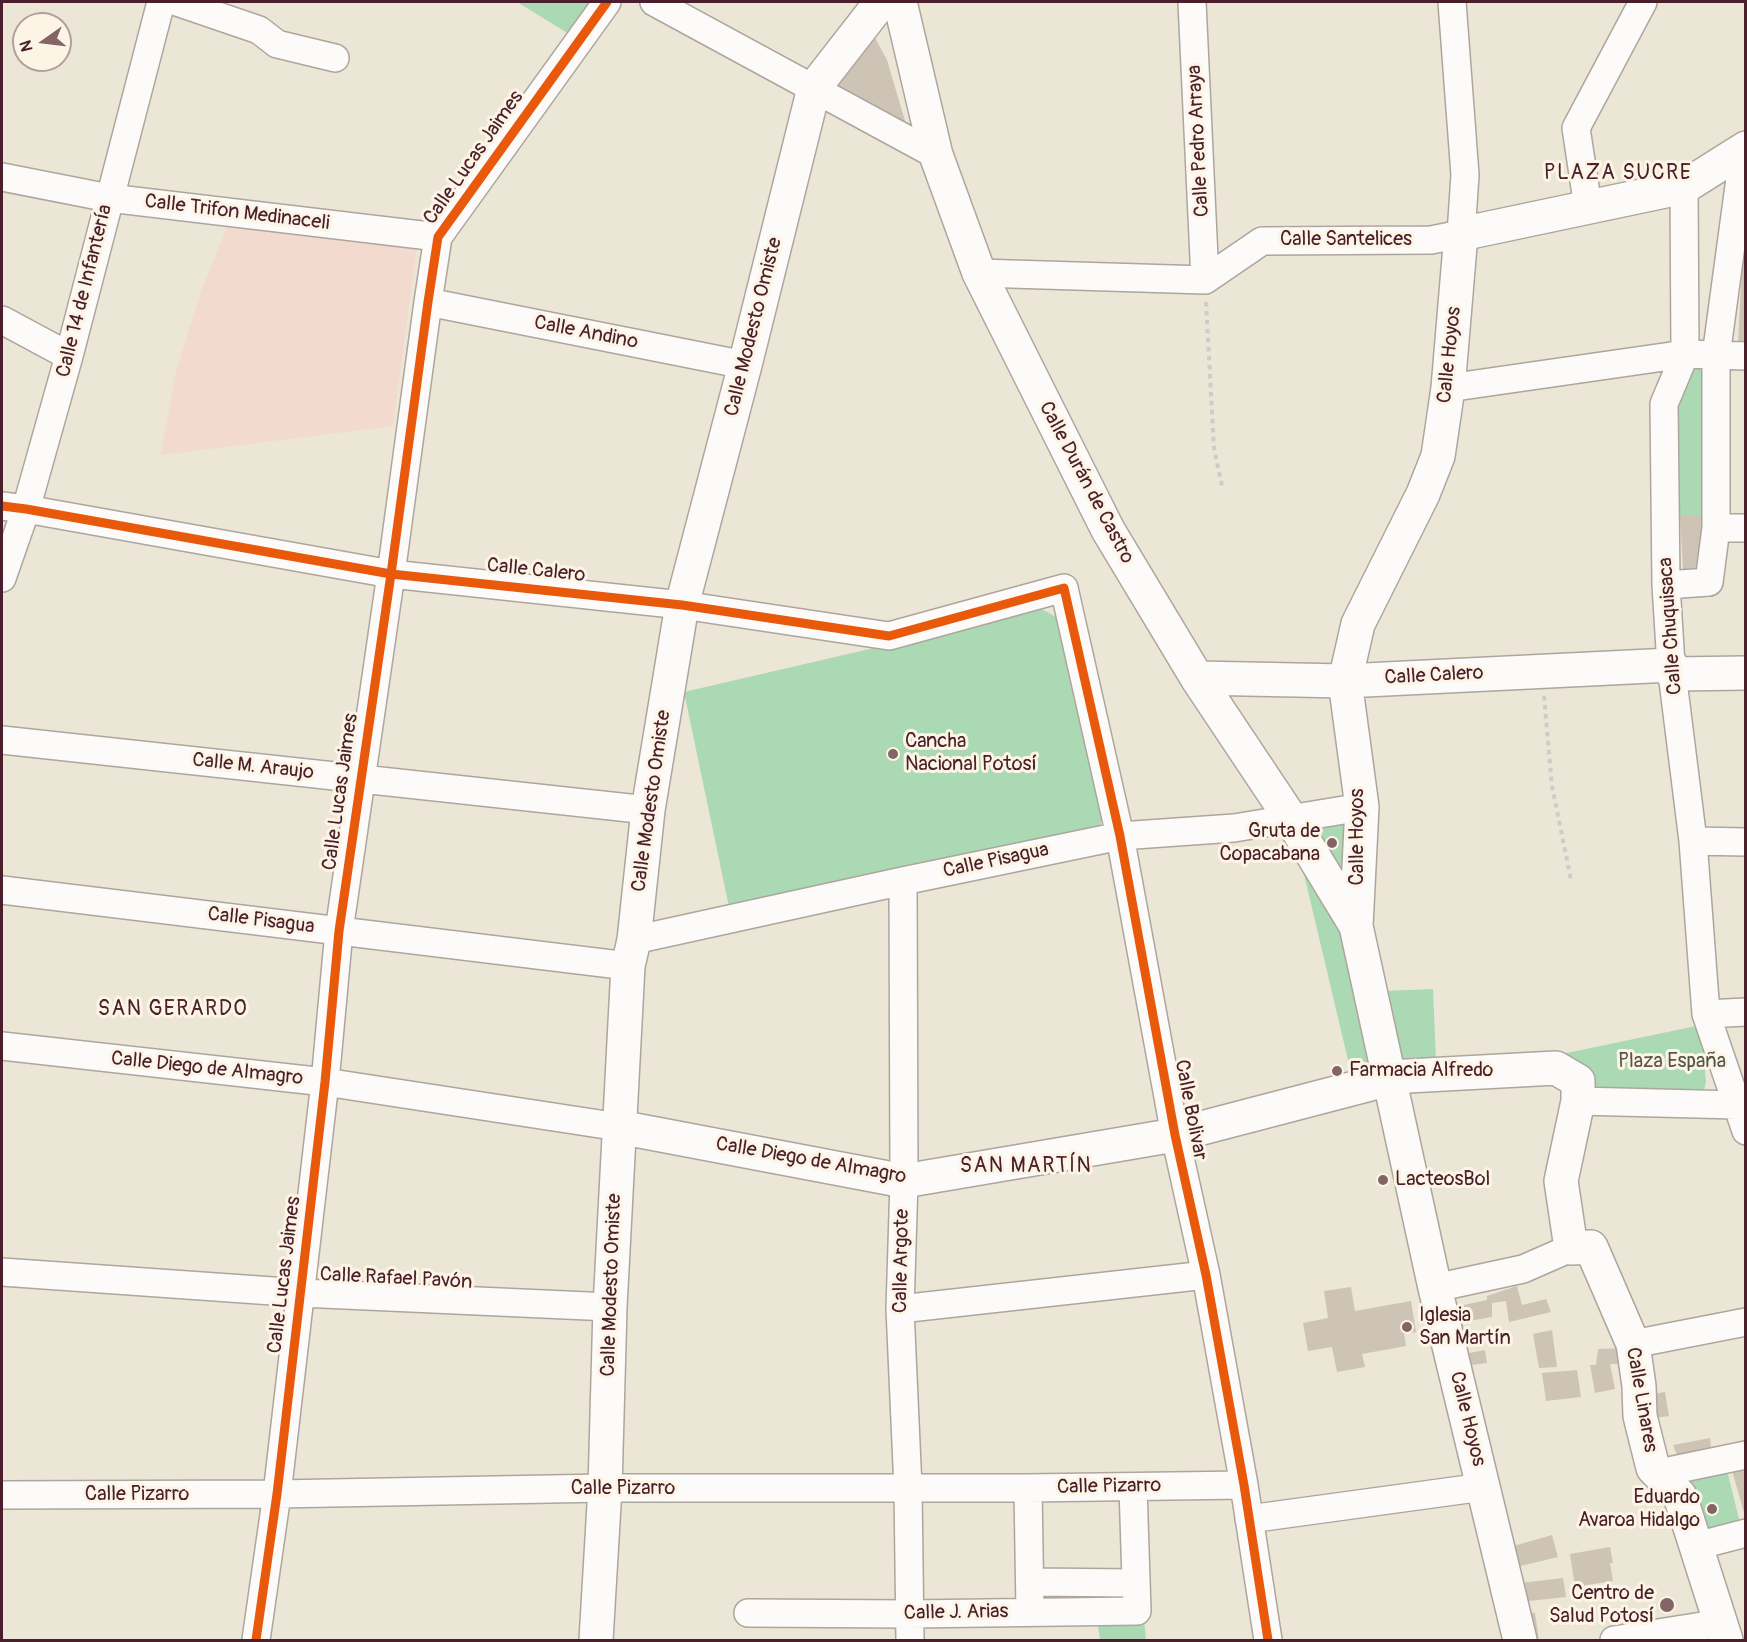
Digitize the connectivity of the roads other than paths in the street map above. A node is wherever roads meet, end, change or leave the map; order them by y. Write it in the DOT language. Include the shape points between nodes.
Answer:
graph roads {
  1 [pos="160,2"];
  2 [pos="177,2"];
  3 [pos="607,2"];
  4 [pos="654,2"];
  5 [pos="881,2"];
  6 [pos="900,2"];
  7 [pos="1192,2"];
  8 [pos="1452,2"];
  9 [pos="1643,2"];
  10 [pos="335,58"];
  11 [pos="814,88"];
  12 [pos="1745,148"];
  13 [pos="936,156"];
  14 [pos="2,177"];
  15 [pos="1684,187"];
  16 [pos="109,198"];
  17 [pos="1588,207"];
  18 [pos="1461,234"];
  19 [pos="438,237"];
  20 [pos="1739,241"];
  21 [pos="980,273"];
  22 [pos="1205,280"];
  23 [pos="428,302"];
  24 [pos="2,320"];
  25 [pos="1685,354"];
  26 [pos="69,356"];
  27 [pos="1716,356"];
  28 [pos="1746,356"];
  29 [pos="745,365"];
  30 [pos="1448,388"];
  31 [pos="14,507"];
  32 [pos="1716,528"];
  33 [pos="1746,528"];
  34 [pos="392,574"];
  35 [pos="2,579"];
  36 [pos="1666,585"];
  37 [pos="1064,588"];
  38 [pos="682,604"];
  39 [pos="1672,669"];
  40 [pos="1746,673"];
  41 [pos="1197,678"];
  42 [pos="1345,681"];
  43 [pos="2,740"];
  44 [pos="362,778"];
  45 [pos="1362,807"];
  46 [pos="648,810"];
  47 [pos="1291,819"];
  48 [pos="1120,836"];
  49 [pos="1692,841"];
  50 [pos="1746,842"];
  51 [pos="903,880"];
  52 [pos="2,890"];
  53 [pos="1356,926"];
  54 [pos="339,931"];
  55 [pos="631,953"];
  56 [pos="1746,1012"];
  57 [pos="1706,1014"];
  58 [pos="2,1046"];
  59 [pos="1389,1077"];
  60 [pos="324,1082"];
  61 [pos="1578,1101"];
  62 [pos="1737,1105"];
  63 [pos="620,1127"];
  64 [pos="1746,1131"];
  65 [pos="1175,1135"];
  66 [pos="904,1181"];
  67 [pos="1571,1248"];
  68 [pos="2,1272"];
  69 [pos="1206,1275"];
  70 [pos="1435,1288"];
  71 [pos="301,1293"];
  72 [pos="610,1307"];
  73 [pos="900,1309"];
  74 [pos="1746,1322"];
  75 [pos="1633,1344"];
  76 [pos="1746,1455"];
  77 [pos="1659,1473"];
  78 [pos="1244,1485"];
  79 [pos="1133,1487"];
  80 [pos="1483,1487"];
  81 [pos="605,1488"];
  82 [pos="908,1488"];
  83 [pos="1028,1488"];
  84 [pos="277,1494"];
  85 [pos="2,1495"];
  86 [pos="1249,1520"];
  87 [pos="1746,1533"];
  88 [pos="1696,1546"];
  89 [pos="1030,1582"];
  90 [pos="1136,1583"];
  91 [pos="1030,1612"];
  92 [pos="748,1613"];
  93 [pos="910,1614"];
  94 [pos="1724,1632"];
  95 [pos="256,1641"];
  96 [pos="596,1641"];
  97 [pos="910,1641"];
  98 [pos="1268,1641"];
  99 [pos="1520,1641"];
  100 [pos="1614,1641"];
  1 -- 16 [label="street, Calle 14 de Infantería"];
  2 -- 10 [label="street" via="259,30 277,44"];
  3 -- 19 [label="street, Calle Lucas Jaimes"];
  4 -- 11 [label="street"];
  5 -- 11 [label="main road, Calle Modesto Omiste"];
  6 -- 13 [label="main road, Calle Durán de Castro"];
  7 -- 22 [label="street, Calle Pedro Arraya"];
  8 -- 18 [label="street, Calle Hoyos" via="1465,175"];
  9 -- 17 [label="street" via="1576,128"];
  11 -- 13 [label="street"];
  11 -- 29 [label="main road, Calle Modesto Omiste"];
  12 -- 15 [label="main road"];
  12 -- 20 [label="street"];
  13 -- 21 [label="main road, Calle Durán de Castro"];
  14 -- 16 [label="street, Calle Trifon Medinaceli"];
  15 -- 17 [label="main road, Calle Santelices"];
  15 -- 25 [label="street, Calle Chuquisaca"];
  16 -- 19 [label="street, Calle Trifon Medinaceli"];
  16 -- 26 [label="street, Calle 14 de Infantería"];
  17 -- 18 [label="main road, Calle Santelices"];
  18 -- 22 [label="street, Calle Santelices" via="1431,240 1262,241"];
  18 -- 30 [label="main road, Calle Hoyos"];
  19 -- 23 [label="street, Calle Lucas Jaimes"];
  20 -- 27 [label="street"];
  21 -- 22 [label="street"];
  21 -- 41 [label="main road, Calle Durán de Castro" via="1108,530"];
  23 -- 29 [label="street, Calle Andino"];
  23 -- 34 [label="street, Calle Lucas Jaimes"];
  24 -- 26 [label="street"];
  25 -- 27 [label="street"];
  25 -- 30 [label="street"];
  25 -- 36 [label="street, Calle Chuquisaca" via="1664,404"];
  26 -- 31 [label="street, Calle 14 de Infantería"];
  27 -- 28 [label="street"];
  27 -- 32 [label="street"];
  29 -- 38 [label="main road, Calle Modesto Omiste"];
  30 -- 42 [label="main road, Calle Hoyos" via="1438,456 1359,624"];
  31 -- 34 [label="street, Calle Calero"];
  31 -- 35 [label="street, Calle 14 de Infantería"];
  32 -- 33 [label="street"];
  32 -- 36 [label="street" via="1709,582"];
  34 -- 38 [label="street, Calle Calero"];
  34 -- 44 [label="street, Calle Lucas Jaimes"];
  36 -- 39 [label="street, Calle Chuquisaca"];
  37 -- 38 [label="street, Calle Calero" via="889,636"];
  37 -- 48 [label="street, Calle Bolivar"];
  38 -- 46 [label="main road, Calle Modesto Omiste"];
  39 -- 40 [label="main road, Calle Calero"];
  39 -- 42 [label="main road, Calle Calero"];
  39 -- 49 [label="street, Calle Chuquisaca"];
  41 -- 42 [label="main road, Calle Calero"];
  41 -- 47 [label="main road, Calle Durán de Castro"];
  42 -- 45 [label="main road, Calle Hoyos"];
  43 -- 44 [label="street, Calle M. Araujo"];
  44 -- 46 [label="street, Calle M. Araujo"];
  44 -- 54 [label="street, Calle Lucas Jaimes"];
  45 -- 47 [label="street, Calle Pisagua"];
  45 -- 53 [label="main road, Calle Hoyos"];
  46 -- 55 [label="main road, Calle Modesto Omiste"];
  47 -- 48 [label="street, Calle Pisagua" via="1234,828"];
  47 -- 53 [label="main road, Calle Durán de Castro"];
  48 -- 51 [label="street, Calle Pisagua"];
  48 -- 65 [label="street, Calle Bolivar"];
  49 -- 50 [label="street"];
  49 -- 57 [label="street, Calle Chuquisaca"];
  51 -- 55 [label="street, Calle Pisagua"];
  51 -- 66 [label="street, Calle Argote"];
  52 -- 54 [label="street, Calle Pisagua"];
  53 -- 59 [label="main road, Calle Hoyos"];
  54 -- 55 [label="street, Calle Pisagua"];
  54 -- 60 [label="street, Calle Lucas Jaimes"];
  55 -- 63 [label="main road, Calle Modesto Omiste"];
  56 -- 57 [label="street"];
  57 -- 62 [label="street, Calle Chuquisaca"];
  58 -- 60 [label="street, Calle Diego de Almagro"];
  59 -- 61 [label="main road, Calle Diego de Almagro" via="1556,1068 1578,1081"];
  59 -- 65 [label="main road, Calle Diego de Almagro"];
  59 -- 70 [label="main road, Calle Hoyos"];
  60 -- 63 [label="street, Calle Diego de Almagro"];
  60 -- 71 [label="street, Calle Lucas Jaimes"];
  61 -- 62 [label="street"];
  61 -- 67 [label="main road" via="1561,1180"];
  62 -- 64 [label="street, Calle Chuquisaca"];
  63 -- 66 [label="main road, Calle Diego de Almagro"];
  63 -- 72 [label="main road, Calle Modesto Omiste"];
  65 -- 66 [label="main road, Calle Diego de Almagro"];
  65 -- 69 [label="street, Calle Bolivar"];
  66 -- 73 [label="street, Calle Argote"];
  67 -- 70 [label="street" via="1522,1269"];
  67 -- 75 [label="main road, Calle Linares" via="1591,1247"];
  68 -- 71 [label="street, Calle Rafael Pavón"];
  69 -- 73 [label="street"];
  69 -- 78 [label="street, Calle Bolivar"];
  70 -- 80 [label="main road, Calle Hoyos"];
  71 -- 72 [label="street, Calle Rafael Pavón"];
  71 -- 84 [label="street, Calle Lucas Jaimes"];
  72 -- 81 [label="main road, Calle Modesto Omiste"];
  73 -- 82 [label="street, Calle Argote"];
  74 -- 75 [label="street"];
  75 -- 77 [label="main road, Calle Linares" via="1640,1416 1653,1468"];
  76 -- 77 [label="street"];
  77 -- 88 [label="main road, Calle Linares" via="1680,1496"];
  78 -- 79 [label="street, Calle Pizarro"];
  78 -- 86 [label="street, Calle Bolivar"];
  79 -- 83 [label="street, Calle Pizarro"];
  79 -- 90 [label="street, Calle J. Arias"];
  80 -- 86 [label="street"];
  80 -- 99 [label="main road, Calle Hoyos"];
  81 -- 82 [label="street, Calle Pizarro"];
  81 -- 84 [label="street, Calle Pizarro"];
  81 -- 96 [label="main road, Calle Modesto Omiste"];
  82 -- 83 [label="street, Calle Pizarro"];
  82 -- 93 [label="street, Calle Argote"];
  83 -- 89 [label="street"];
  84 -- 85 [label="street, Calle Pizarro"];
  84 -- 95 [label="street, Calle Lucas Jaimes"];
  86 -- 98 [label="street, Calle Bolivar"];
  87 -- 88 [label="street"];
  88 -- 94 [label="main road, Calle Linares"];
  89 -- 90 [label="street, Calle J. Arias"];
  89 -- 91 [label="street"];
  90 -- 91 [label="street, Calle J. Arias" via="1137,1611"];
  91 -- 93 [label="street, Calle J. Arias"];
  92 -- 93 [label="street, Calle J. Arias"];
  93 -- 97 [label="street, Calle Argote"];
  94 -- 100 [label="street"];
}
